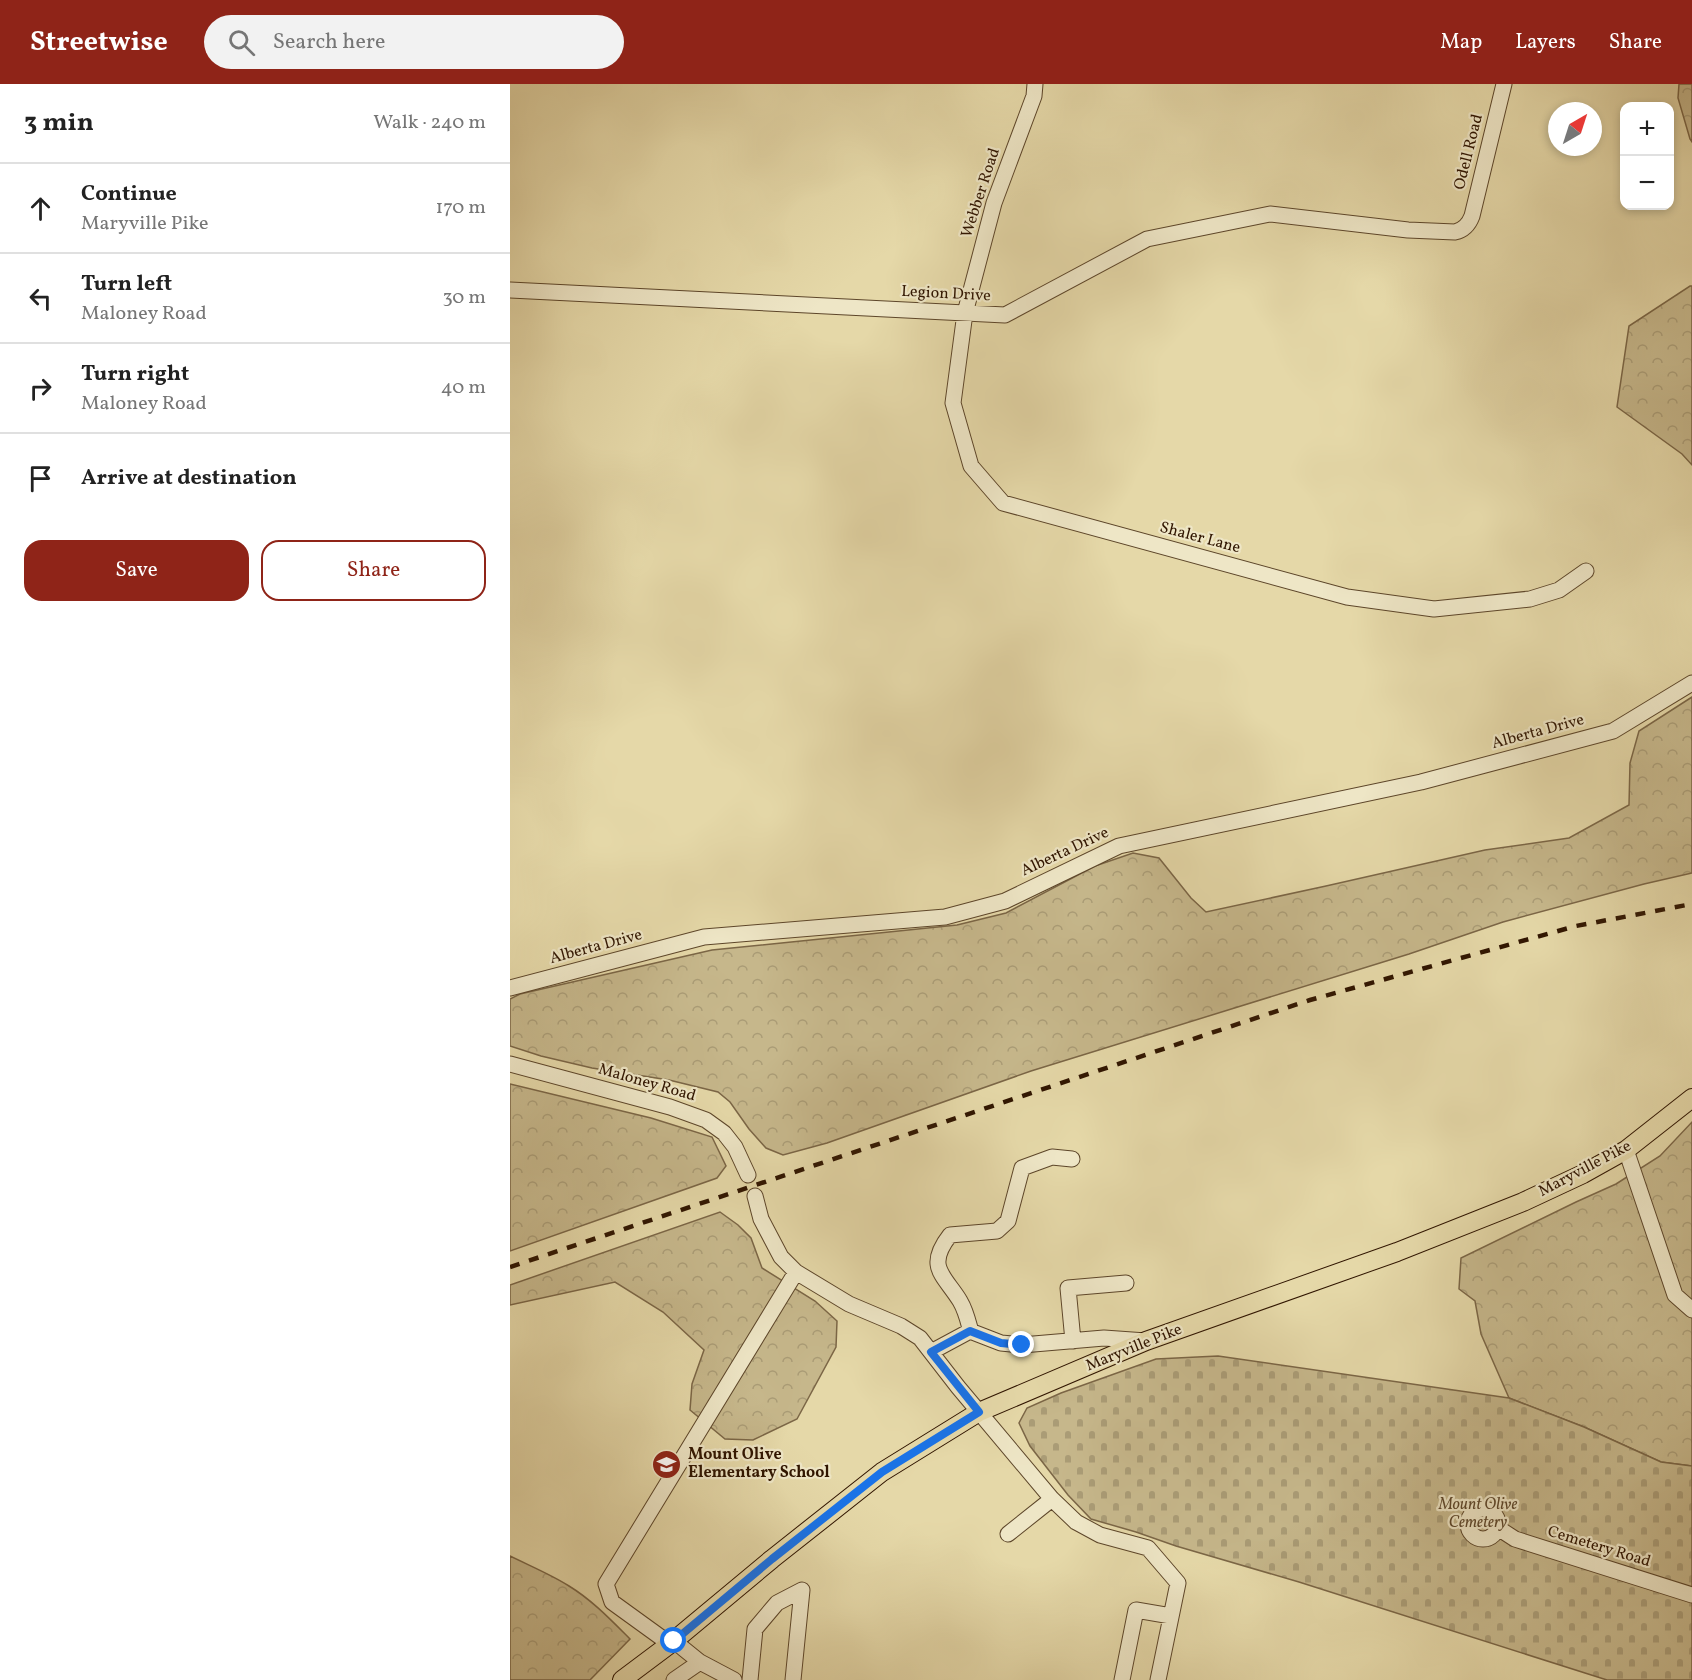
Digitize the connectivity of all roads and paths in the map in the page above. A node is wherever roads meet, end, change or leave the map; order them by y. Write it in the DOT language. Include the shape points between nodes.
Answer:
graph roads {
  1 [pos="1035,84"];
  2 [pos="1504,84"];
  3 [pos="1465,227"];
  4 [pos="510,290"];
  5 [pos="965,314"];
  6 [pos="1586,572"];
  7 [pos="1692,683"];
  8 [pos="510,988"];
  9 [pos="510,1064"];
  10 [pos="1692,1098"];
  11 [pos="1626,1150"];
  12 [pos="1072,1159"];
  13 [pos="748,1175"];
  14 [pos="754,1196"];
  15 [pos="796,1272"];
  16 [pos="1126,1283"];
  17 [pos="1692,1310"];
  18 [pos="971,1332"];
  19 [pos="1072,1341"];
  20 [pos="1146,1341"];
  21 [pos="931,1352"];
  22 [pos="979,1412"];
  23 [pos="1052,1499"];
  24 [pos="1008,1534"];
  25 [pos="1692,1585"];
  26 [pos="1692,1595"];
  27 [pos="1171,1616"];
  28 [pos="672,1643"];
  29 [pos="700,1662"];
  30 [pos="622,1680"];
  31 [pos="674,1680"];
  32 [pos="734,1680"];
  33 [pos="750,1680"];
  34 [pos="793,1680"];
  35 [pos="1122,1680"];
  36 [pos="1158,1680"];
  1 -- 5 [label="street, Webber Road" via="994,203"];
  2 -- 3 [label="street, Odell Road" via="1472,216"];
  3 -- 5 [label="street, Legion Drive" via="1455,232 1408,230 1270,214 1147,239 1005,315"];
  4 -- 5 [label="street, Legion Drive"];
  5 -- 6 [label="street, Shaler Lane" via="953,403 971,466 1003,502 1347,597 1434,609 1530,599 1559,590"];
  7 -- 8 [label="street, Alberta Drive" via="1614,731 1421,782 1119,846 1005,901 945,917 704,937"];
  9 -- 13 [label="street, Maloney Road" via="706,1120 735,1146"];
  10 -- 11 [label="main road, Maryville Pike"];
  11 -- 17 [label="street" via="1675,1295"];
  11 -- 20 [label="main road, Maryville Pike" via="1512,1206 1396,1252"];
  12 -- 18 [label="street" via="1052,1157 1022,1168 1008,1221 997,1231 950,1235 942,1245 940,1274 967,1314"];
  14 -- 15 [label="street" via="781,1257"];
  15 -- 21 [label="street" via="849,1304 901,1326 920,1338"];
  15 -- 28 [label="street" via="606,1584 612,1602"];
  16 -- 19 [label="street" via="1068,1288"];
  18 -- 19 [label="street" via="1001,1343 1022,1345"];
  18 -- 21 [label="street"];
  19 -- 20 [label="street"];
  20 -- 22 [label="main road, Maryville Pike"];
  21 -- 22 [label="street"];
  22 -- 23 [label="street"];
  22 -- 28 [label="main road, Maryville Pike" via="882,1472"];
  23 -- 24 [label="street"];
  23 -- 27 [label="street" via="1076,1522 1100,1535 1148,1548 1178,1583"];
  25 -- 26 [label="street, Cemetery Road" via="1518,1530 1498,1528 1515,1539"];
  27 -- 35 [label="street" via="1136,1610"];
  27 -- 36 [label="street"];
  28 -- 29 [label="street"];
  28 -- 30 [label="main road, Maryville Pike"];
  29 -- 31 [label="street"];
  29 -- 32 [label="street"];
  33 -- 34 [label="street" via="755,1629 777,1603 802,1590"];
}
